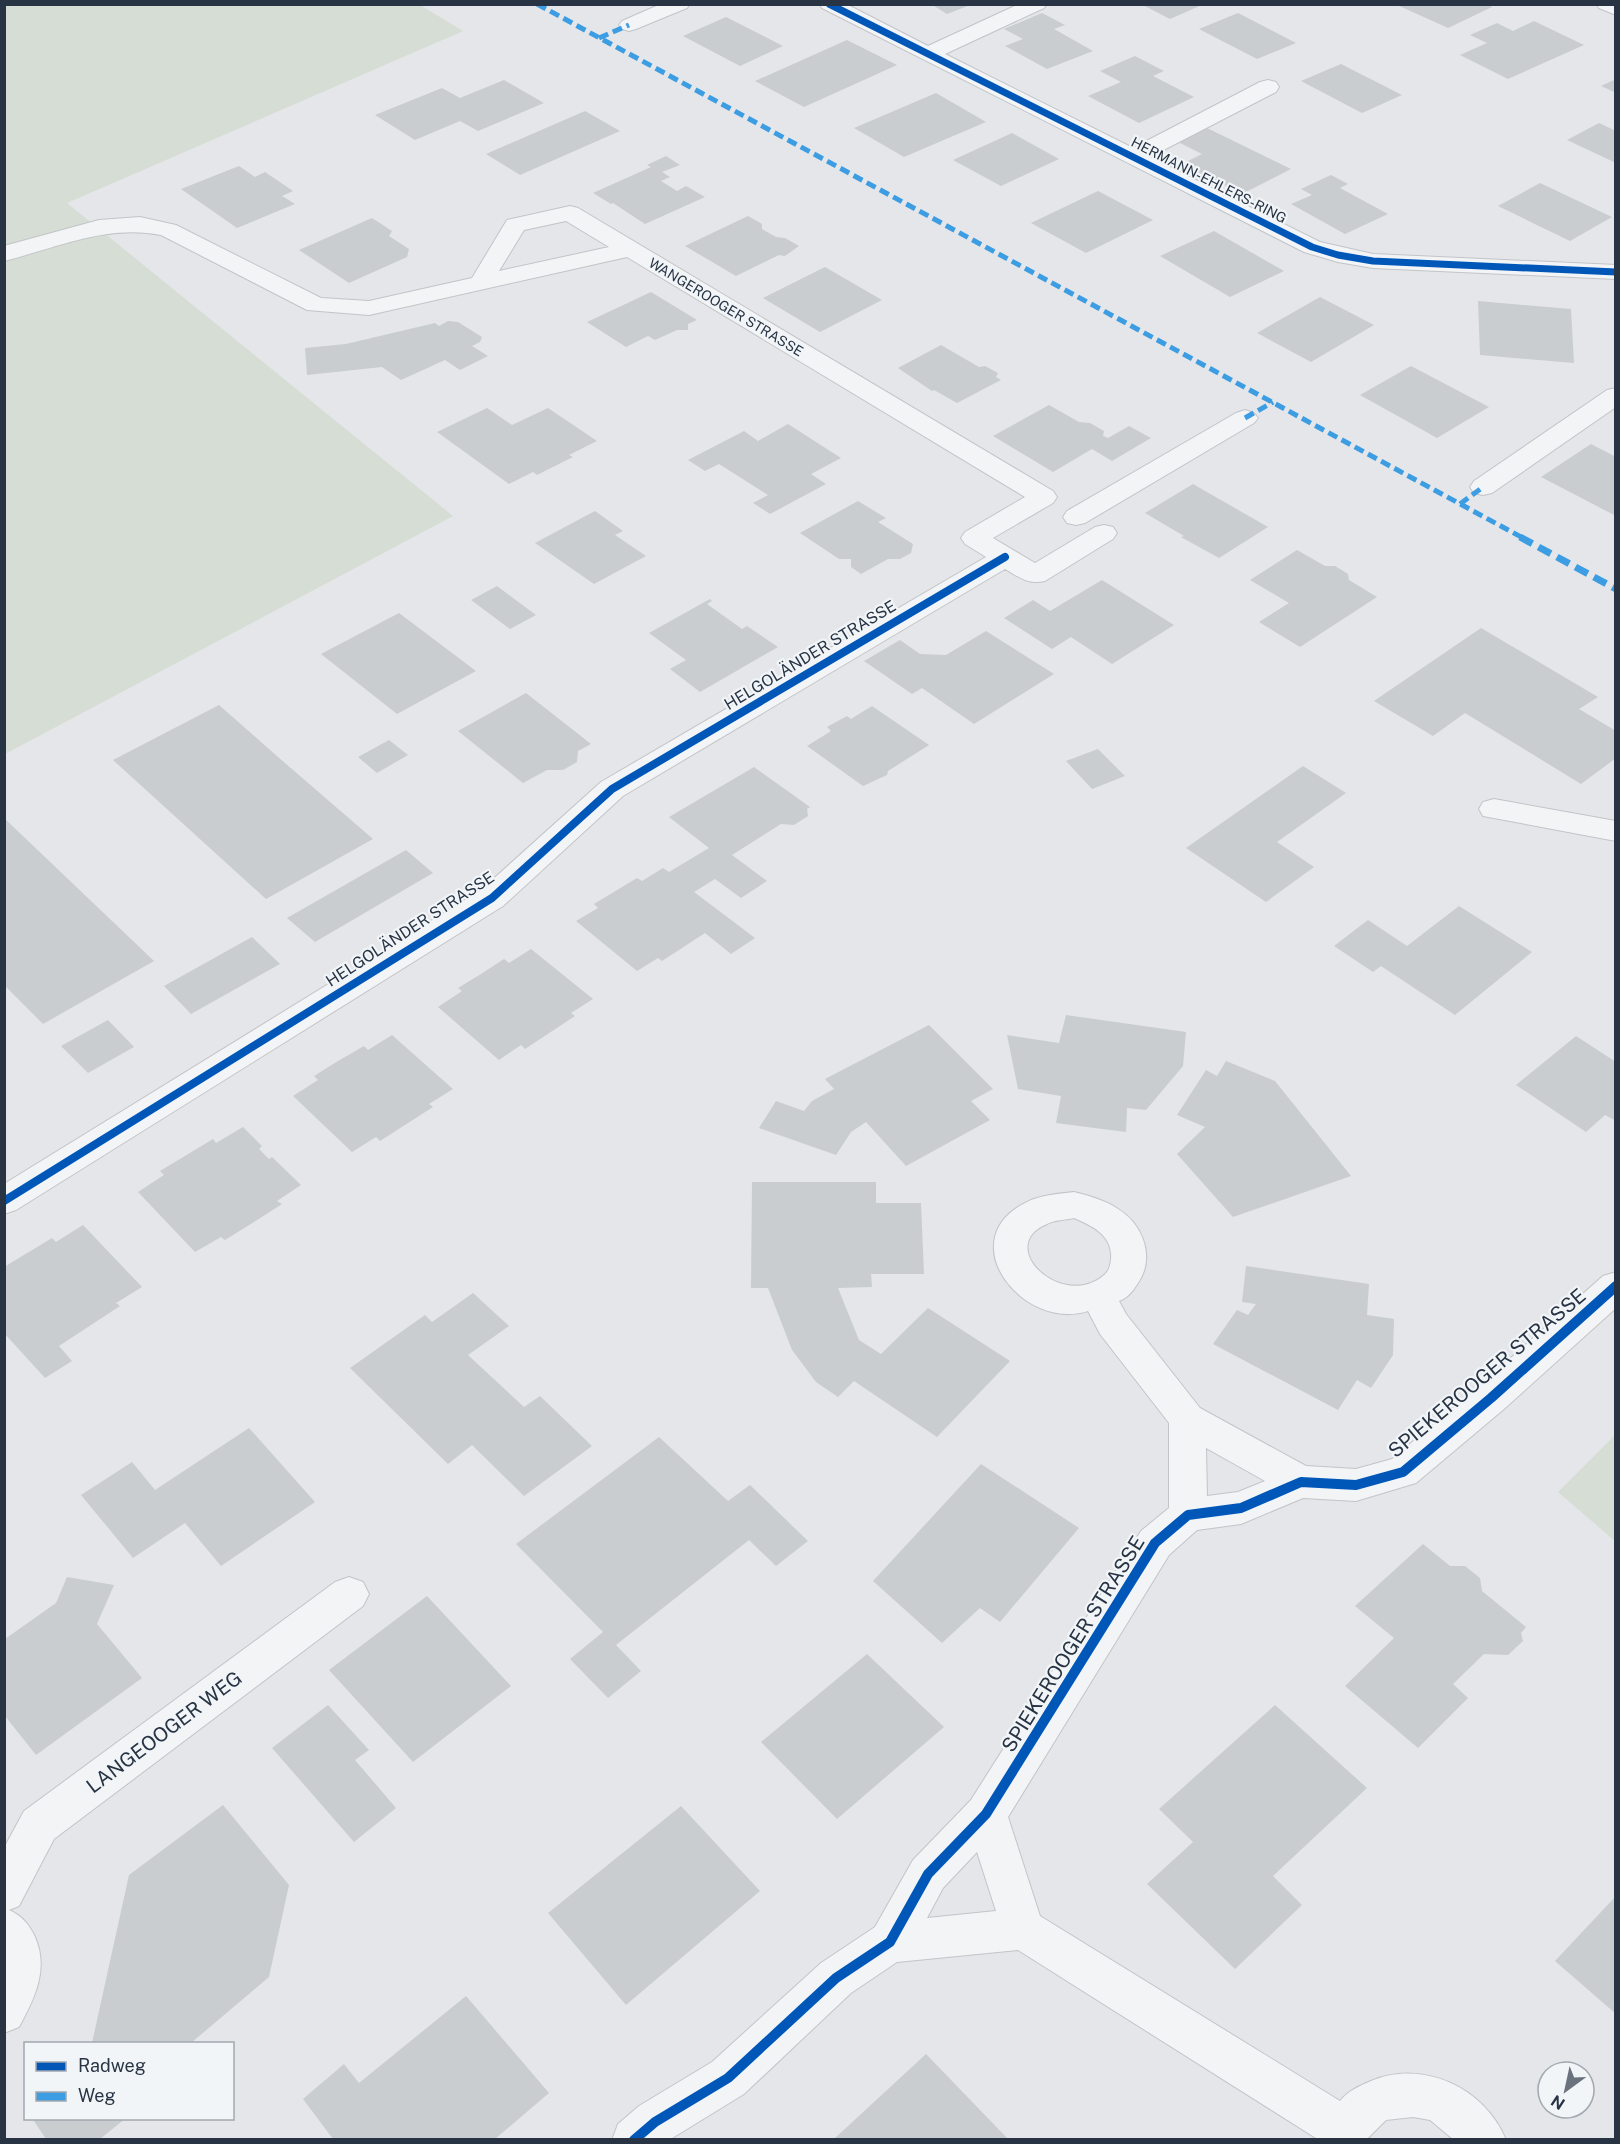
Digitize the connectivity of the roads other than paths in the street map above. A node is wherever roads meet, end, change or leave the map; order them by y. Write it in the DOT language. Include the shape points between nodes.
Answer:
graph roads {
  1 [pos="680,4"];
  2 [pos="829,4"];
  3 [pos="1037,4"];
  4 [pos="1606,4"];
  5 [pos="1616,9"];
  6 [pos="629,25"];
  7 [pos="927,54"];
  8 [pos="1268,87"];
  9 [pos="1133,157"];
  10 [pos="630,249"];
  11 [pos="4,254"];
  12 [pos="1613,274"];
  13 [pos="480,284"];
  14 [pos="1616,395"];
  15 [pos="1245,418"];
  16 [pos="1483,487"];
  17 [pos="1076,517"];
  18 [pos="1104,533"];
  19 [pos="1005,557"];
  20 [pos="1494,809"];
  21 [pos="1616,831"];
  22 [pos="4,1201"];
  23 [pos="1616,1286"];
  24 [pos="1098,1297"];
  25 [pos="1187,1419"];
  26 [pos="1301,1482"];
  27 [pos="1188,1515"];
  28 [pos="349,1594"];
  29 [pos="987,1814"];
  30 [pos="4,1892"];
  31 [pos="4,1929"];
  32 [pos="1023,1929"];
  33 [pos="891,1942"];
  34 [pos="4,2012"];
  35 [pos="1344,2135"];
  36 [pos="634,2139"];
  37 [pos="1484,2139"];
  1 -- 6 [label="street"];
  2 -- 7 [label="street, HERMANN-EHLERS-RING"];
  3 -- 7 [label="street"];
  4 -- 5 [label="street"];
  7 -- 9 [label="street, HERMANN-EHLERS-RING"];
  8 -- 9 [label="street"];
  9 -- 12 [label="street, HERMANN-EHLERS-RING" via="1312,247 1338,255 1373,261"];
  10 -- 13 [label="street, WANGEROOGER STRASSE"];
  10 -- 13 [label="street, WANGEROOGER STRASSE" via="570,213 515,225"];
  10 -- 19 [label="street, WANGEROOGER STRASSE" via="1044,497 974,538"];
  11 -- 13 [label="street, WANGEROOGER STRASSE" via="99,227 140,224 168,230 316,305 369,308"];
  14 -- 16 [label="street"];
  15 -- 17 [label="street"];
  18 -- 19 [label="street" via="1035,575"];
  19 -- 22 [label="street, HELGOLÄNDER STRASSE" via="612,789 492,898"];
  20 -- 21 [label="street"];
  23 -- 26 [label="street, SPIEKEROOGER STRASSE" via="1403,1472 1356,1485"];
  24 -- 25 [label="street, SPIEKEROOGER STRASSE" via="1113,1324"];
  25 -- 26 [label="street, SPIEKEROOGER STRASSE"];
  25 -- 27 [label="street"];
  26 -- 27 [label="street, SPIEKEROOGER STRASSE" via="1241,1508"];
  27 -- 29 [label="street, SPIEKEROOGER STRASSE" via="1155,1543"];
  28 -- 30 [label="street, LANGEOOGER WEG" via="39,1825"];
  29 -- 32 [label="street"];
  29 -- 33 [label="street, SPIEKEROOGER STRASSE" via="928,1874"];
  31 -- 34 [label="street" via="12,1935 21,1960 18,1989"];
  32 -- 33 [label="street, SPIEKEROOGER STRASSE"];
  32 -- 35 [label="street"];
  33 -- 36 [label="street, SPIEKEROOGER STRASSE" via="836,1978 728,2078"];
  35 -- 37 [label="street" via="1361,2109 1384,2096 1412,2093 1441,2102 1467,2118"];
}
